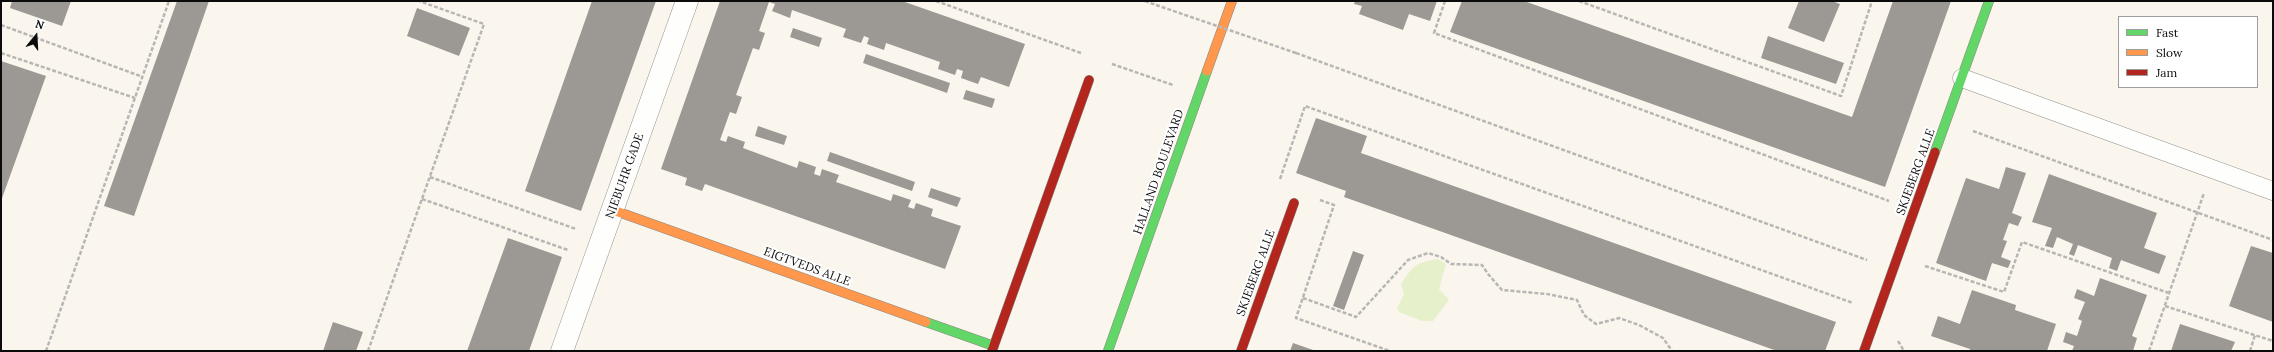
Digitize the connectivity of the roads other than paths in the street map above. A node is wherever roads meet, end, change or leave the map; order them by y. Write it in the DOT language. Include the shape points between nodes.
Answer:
graph roads {
  1 [pos="687,1"];
  2 [pos="1232,1"];
  3 [pos="1989,1"];
  4 [pos="1962,78"];
  5 [pos="1089,80"];
  6 [pos="2273,191"];
  7 [pos="1294,203"];
  8 [pos="613,210"];
  9 [pos="993,349"];
  10 [pos="562,351"];
  11 [pos="1108,351"];
  12 [pos="1241,351"];
  13 [pos="1864,351"];
  1 -- 8 [label="street, NIEBUHR GADE"];
  2 -- 11 [label="street, HALLAND BOULEVARD"];
  3 -- 4 [label="street, SKJEBERG ALLE"];
  4 -- 6 [label="lane"];
  4 -- 13 [label="street, SKJEBERG ALLE"];
  5 -- 9 [label="street, EIGTVEDS ALLE"];
  7 -- 12 [label="street, SKJEBERG ALLE"];
  8 -- 9 [label="street, EIGTVEDS ALLE"];
  8 -- 10 [label="street, NIEBUHR GADE"];
}
